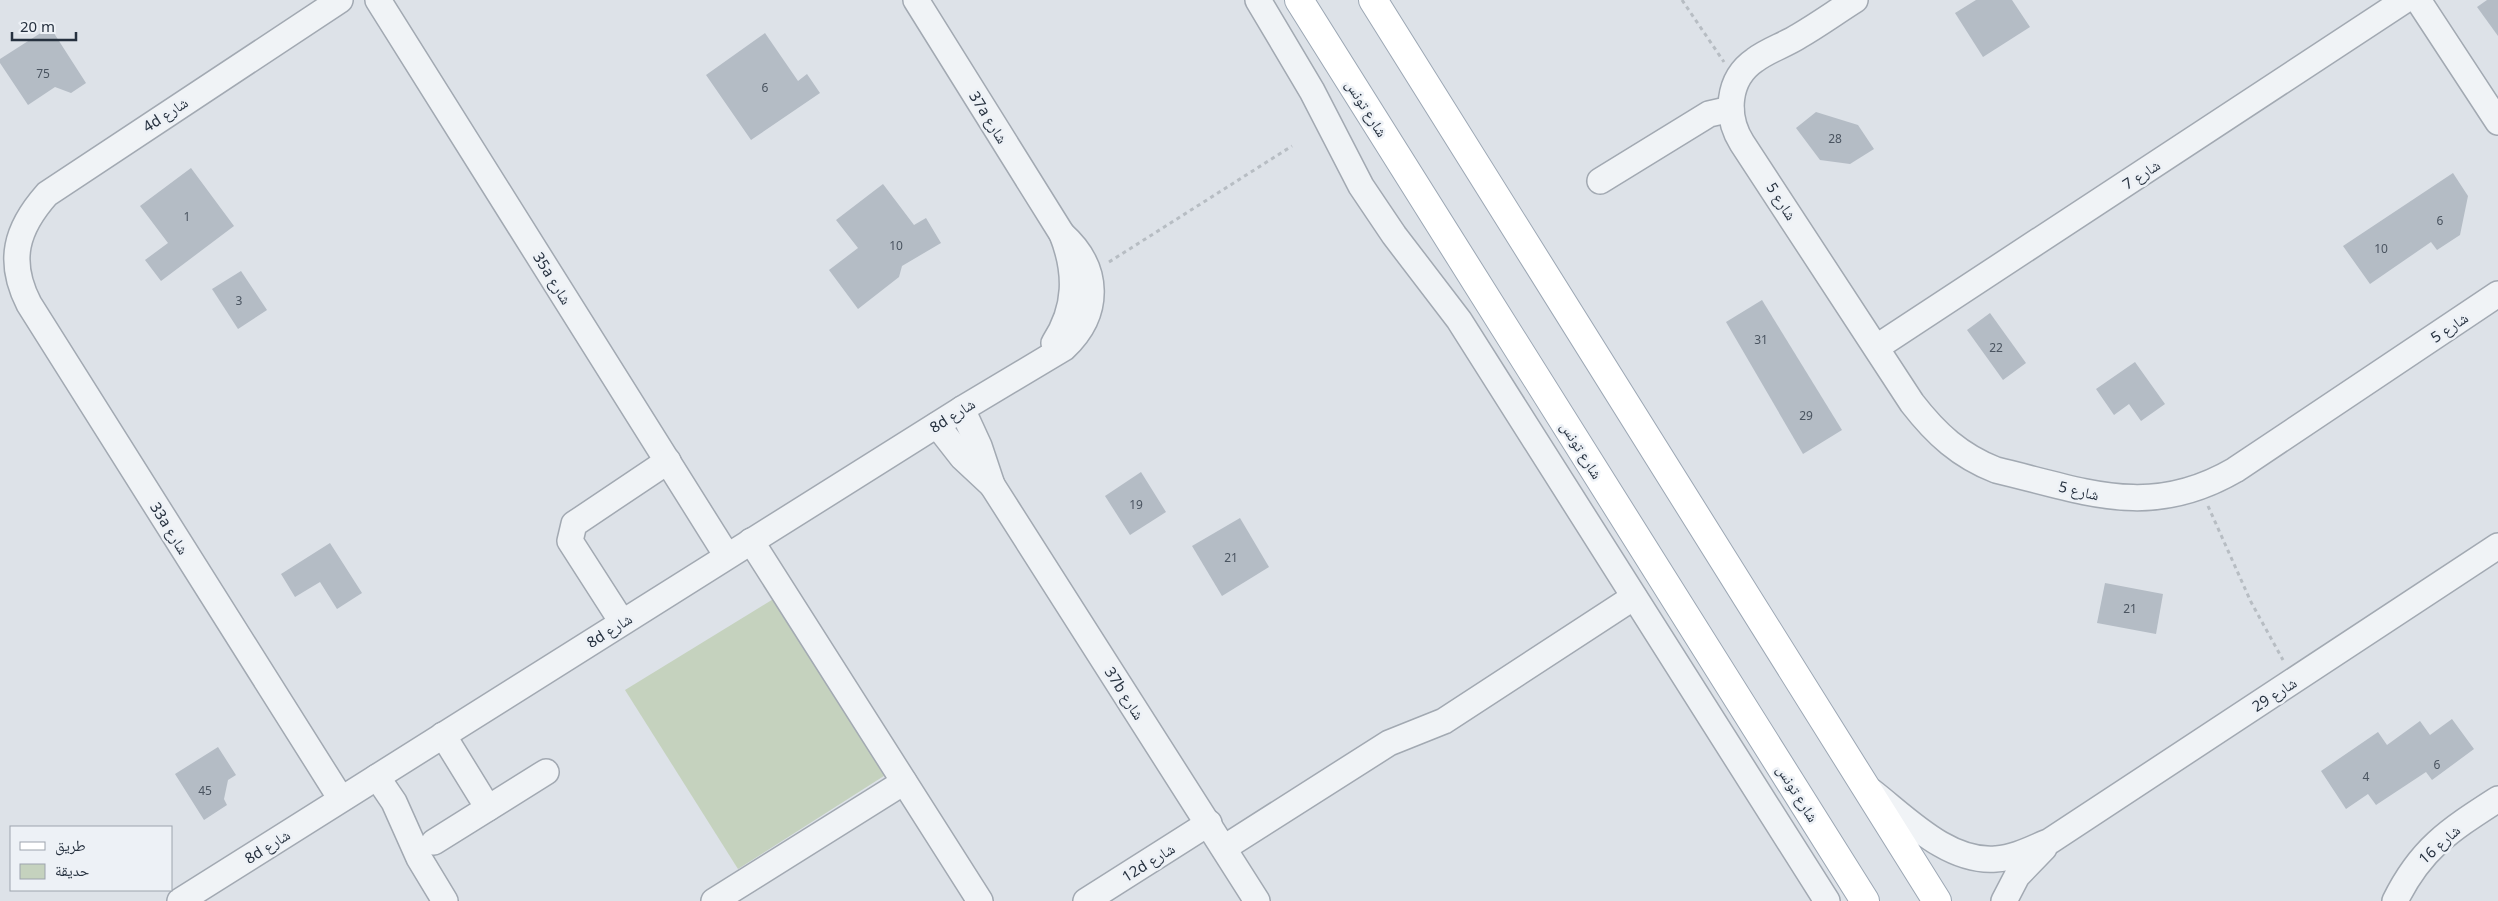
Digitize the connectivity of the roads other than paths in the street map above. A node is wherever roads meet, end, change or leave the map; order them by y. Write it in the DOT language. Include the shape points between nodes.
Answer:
graph roads {
  1 [pos="340,0"];
  2 [pos="378,0"];
  3 [pos="916,0"];
  4 [pos="1258,0"];
  5 [pos="1299,0"];
  6 [pos="1373,0"];
  7 [pos="1854,0"];
  8 [pos="2405,0"];
  9 [pos="2418,0"];
  10 [pos="1799,36"];
  11 [pos="1731,109"];
  12 [pos="2498,122"];
  13 [pos="1758,164"];
  14 [pos="1600,181"];
  15 [pos="1062,234"];
  16 [pos="8,248"];
  17 [pos="2498,294"];
  18 [pos="1081,301"];
  19 [pos="1877,347"];
  20 [pos="962,409"];
  21 [pos="937,425"];
  22 [pos="668,462"];
  23 [pos="992,485"];
  24 [pos="751,541"];
  25 [pos="2498,546"];
  26 [pos="727,556"];
  27 [pos="1634,597"];
  28 [pos="622,622"];
  29 [pos="443,735"];
  30 [pos="546,772"];
  31 [pos="377,777"];
  32 [pos="904,782"];
  33 [pos="1867,788"];
  34 [pos="341,799"];
  35 [pos="2498,799"];
  36 [pos="488,808"];
  37 [pos="1209,823"];
  38 [pos="2050,841"];
  39 [pos="434,842"];
  40 [pos="1224,848"];
  41 [pos="185,900"];
  42 [pos="445,901"];
  43 [pos="714,901"];
  44 [pos="980,901"];
  45 [pos="1086,901"];
  46 [pos="1257,901"];
  47 [pos="1827,901"];
  48 [pos="1865,901"];
  49 [pos="1937,901"];
  50 [pos="2004,901"];
  51 [pos="2395,901"];
  1 -- 16 [label="street, 4d شارع" via="60,184 36,207 21,236"];
  2 -- 22 [label="street, 35a شارع"];
  3 -- 15 [label="street, 37a شارع"];
  4 -- 27 [label="street" via="1301,70 1361,186 1459,320"];
  5 -- 48 [label="main road, شارع تونس"];
  6 -- 33 [label="main road"];
  7 -- 10 [label="street, شارع 5"];
  8 -- 19 [label="street, شارع 7"];
  9 -- 12 [label="street"];
  10 -- 11 [label="street, شارع 5" via="1746,66 1737,81"];
  10 -- 13 [label="street, شارع 5" via="1758,74 1746,96 1746,120"];
  11 -- 13 [label="street, شارع 5" via="1736,134"];
  11 -- 14 [label="street" via="1709,114"];
  13 -- 19 [label="street, شارع 5"];
  15 -- 18 [label="street, 37a شارع"];
  15 -- 18 [label="street, 37a شارع" via="1079,252 1089,274"];
  16 -- 34 [label="street, 33a شارع" via="29,304"];
  17 -- 19 [label="street, شارع 5" via="2235,470 2203,486 2174,495 2127,499 2104,496 1982,465 1956,450 1925,419"];
  18 -- 20 [label="street, 8d شارع" via="1040,360"];
  20 -- 21 [label="street, 8d شارع"];
  20 -- 23 [label="street, 37b شارع" via="980,446"];
  21 -- 23 [label="street, 37b شارع" via="962,457"];
  21 -- 24 [label="street, 8d شارع"];
  22 -- 26 [label="street, 35a شارع"];
  22 -- 28 [label="street" via="574,524 570,541"];
  23 -- 37 [label="street, 37b شارع"];
  24 -- 26 [label="street, 8d شارع"];
  24 -- 32 [label="street"];
  25 -- 38 [label="street, شارع 29"];
  26 -- 28 [label="street, 8d شارع"];
  27 -- 40 [label="street" via="1444,721 1389,743"];
  27 -- 47 [label="street"];
  28 -- 29 [label="street, 8d شارع"];
  29 -- 31 [label="street, 8d شارع"];
  29 -- 36 [label="street"];
  30 -- 36 [label="street"];
  31 -- 34 [label="street, 8d شارع"];
  31 -- 42 [label="street" via="394,802 419,858"];
  32 -- 43 [label="street"];
  32 -- 44 [label="street"];
  33 -- 38 [label="street, شارع 29" via="1946,849 1969,857 2010,857"];
  33 -- 49 [label="main road"];
  34 -- 41 [label="street, 8d شارع"];
  35 -- 51 [label="street, شارع 16" via="2428,850 2404,881"];
  36 -- 39 [label="street"];
  37 -- 40 [label="street, 37b شارع"];
  37 -- 45 [label="street, 12d شارع"];
  38 -- 50 [label="street, شارع 29" via="2017,876"];
  40 -- 46 [label="street, 37b شارع"];
}
